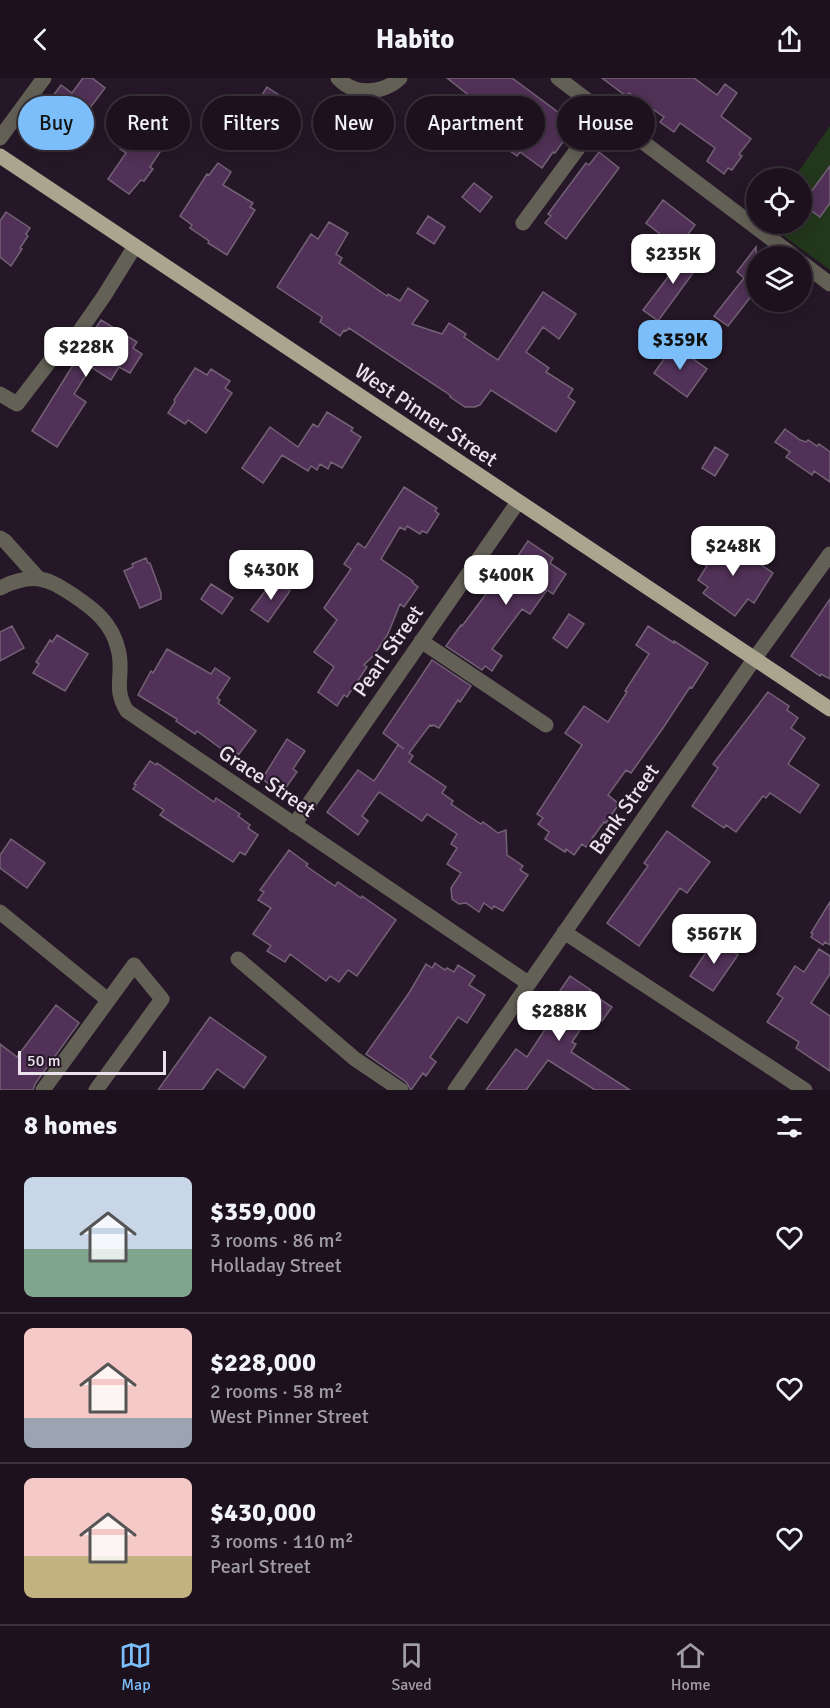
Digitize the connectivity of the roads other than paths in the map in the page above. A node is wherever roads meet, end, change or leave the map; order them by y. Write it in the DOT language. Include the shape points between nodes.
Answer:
graph roads {
  1 [pos="44,78"];
  2 [pos="338,78"];
  3 [pos="400,78"];
  4 [pos="558,78"];
  5 [pos="582,96"];
  6 [pos="0,138"];
  7 [pos="577,150"];
  8 [pos="653,150"];
  9 [pos="0,156"];
  10 [pos="523,223"];
  11 [pos="135,246"];
  12 [pos="781,246"];
  13 [pos="812,270"];
  14 [pos="830,284"];
  15 [pos="0,394"];
  16 [pos="518,502"];
  17 [pos="0,538"];
  18 [pos="830,554"];
  19 [pos="39,579"];
  20 [pos="0,588"];
  21 [pos="421,640"];
  22 [pos="755,658"];
  23 [pos="830,709"];
  24 [pos="546,725"];
  25 [pos="294,825"];
  26 [pos="0,912"];
  27 [pos="564,932"];
  28 [pos="238,959"];
  29 [pos="528,983"];
  30 [pos="108,1000"];
  31 [pos="43,1090"];
  32 [pos="96,1090"];
  33 [pos="401,1090"];
  34 [pos="454,1090"];
  35 [pos="805,1090"];
  1 -- 6 [label="street"];
  2 -- 3 [label="street" via="361,91 381,90"];
  4 -- 5 [label="street"];
  7 -- 10 [label="street"];
  8 -- 12 [label="street"];
  9 -- 11 [label="main road, West Pinner Street"];
  11 -- 15 [label="street" via="72,342 60,348 17,404"];
  11 -- 16 [label="main road, West Pinner Street"];
  13 -- 14 [label="street"];
  16 -- 21 [label="street, Pearl Street"];
  16 -- 22 [label="main road, West Pinner Street"];
  17 -- 19 [label="street"];
  18 -- 22 [label="street, Bank Street"];
  19 -- 20 [label="street" via="12,582"];
  19 -- 25 [label="street, Grace Street" via="55,584 93,608 112,632 121,665 118,689 127,711"];
  21 -- 24 [label="street"];
  21 -- 25 [label="street, Pearl Street"];
  22 -- 23 [label="main road, West Pinner Street"];
  22 -- 27 [label="street, Bank Street"];
  25 -- 29 [label="street, Grace Street"];
  26 -- 30 [label="street"];
  27 -- 29 [label="street, Bank Street"];
  27 -- 35 [label="street"];
  28 -- 33 [label="street" via="355,1059"];
  29 -- 34 [label="street, Bank Street"];
  30 -- 31 [label="street"];
  30 -- 32 [label="street" via="134,964 162,999"];
}
